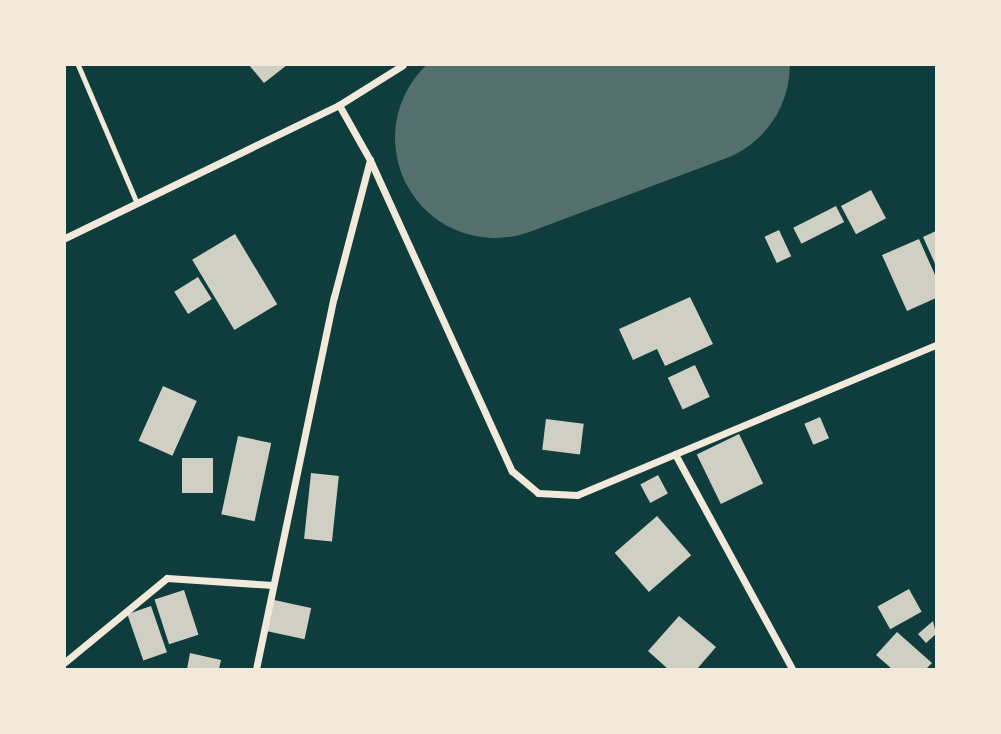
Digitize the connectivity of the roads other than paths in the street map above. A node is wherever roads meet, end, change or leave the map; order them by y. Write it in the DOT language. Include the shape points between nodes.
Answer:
graph roads {
  1 [pos="78,65"];
  2 [pos="403,65"];
  3 [pos="339,106"];
  4 [pos="370,160"];
  5 [pos="137,203"];
  6 [pos="65,238"];
  7 [pos="936,345"];
  8 [pos="675,454"];
  9 [pos="273,586"];
  10 [pos="65,662"];
  11 [pos="256,669"];
  12 [pos="792,669"];
  1 -- 5 [label="lane"];
  2 -- 3 [label="street"];
  3 -- 4 [label="street"];
  3 -- 5 [label="street"];
  4 -- 8 [label="street" via="512,471 538,493 576,495"];
  4 -- 9 [label="street" via="334,297"];
  5 -- 6 [label="street"];
  7 -- 8 [label="street"];
  8 -- 12 [label="street"];
  9 -- 10 [label="street" via="167,578"];
  9 -- 11 [label="street"];
}
